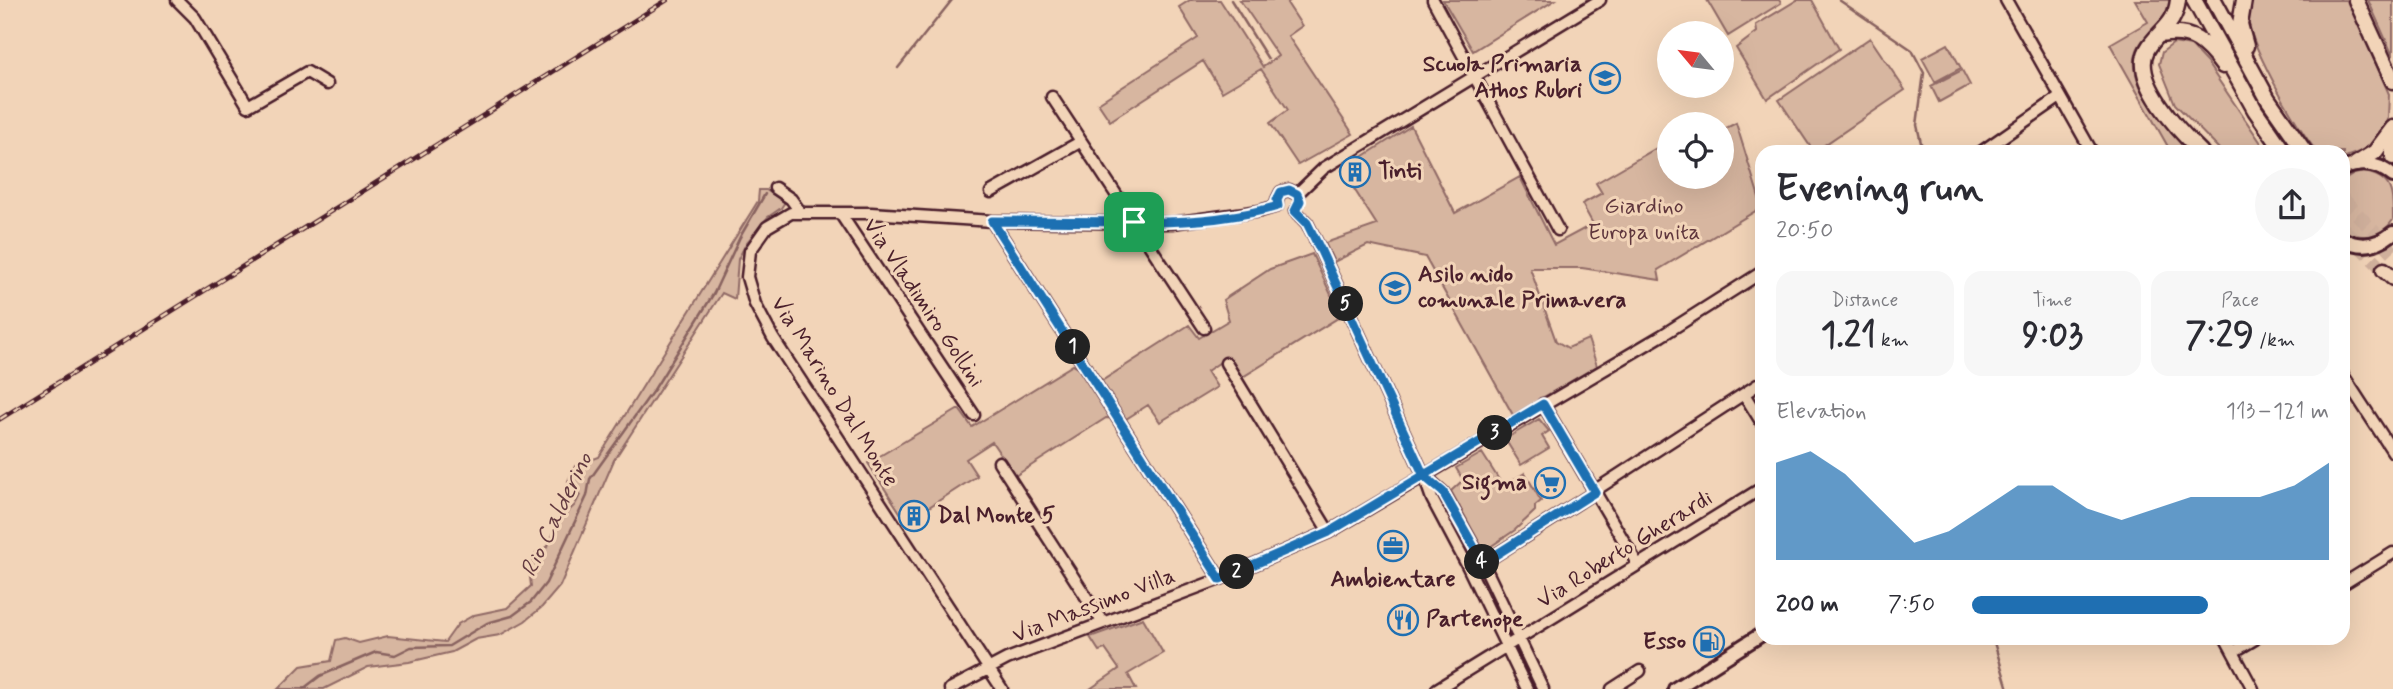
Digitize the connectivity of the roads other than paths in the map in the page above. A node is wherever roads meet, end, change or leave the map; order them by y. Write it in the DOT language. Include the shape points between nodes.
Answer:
graph roads {
  1 [pos="177,0"];
  2 [pos="1433,0"];
  3 [pos="1600,0"];
  4 [pos="2006,0"];
  5 [pos="2178,0"];
  6 [pos="2194,0"];
  7 [pos="2214,0"];
  8 [pos="2244,0"];
  9 [pos="2356,0"];
  10 [pos="2161,36"];
  11 [pos="1474,76"];
  12 [pos="2393,80"];
  13 [pos="327,84"];
  14 [pos="1052,97"];
  15 [pos="2060,97"];
  16 [pos="2268,99"];
  17 [pos="2255,110"];
  18 [pos="2393,128"];
  19 [pos="2393,137"];
  20 [pos="1080,142"];
  21 [pos="1991,145"];
  22 [pos="2088,145"];
  23 [pos="2195,145"];
  24 [pos="2279,145"];
  25 [pos="2300,145"];
  26 [pos="2393,157"];
  27 [pos="2350,167"];
  28 [pos="2393,176"];
  29 [pos="775,187"];
  30 [pos="991,192"];
  31 [pos="1297,194"];
  32 [pos="1278,206"];
  33 [pos="1295,211"];
  34 [pos="801,213"];
  35 [pos="840,213"];
  36 [pos="992,221"];
  37 [pos="1134,222"];
  38 [pos="1558,230"];
  39 [pos="2393,233"];
  40 [pos="2350,241"];
  41 [pos="2366,245"];
  42 [pos="2350,251"];
  43 [pos="1755,276"];
  44 [pos="1204,328"];
  45 [pos="1226,363"];
  46 [pos="2350,386"];
  47 [pos="1755,387"];
  48 [pos="1744,394"];
  49 [pos="1543,404"];
  50 [pos="1755,412"];
  51 [pos="974,415"];
  52 [pos="2393,452"];
  53 [pos="999,462"];
  54 [pos="1424,476"];
  55 [pos="1595,492"];
  56 [pos="1755,492"];
  57 [pos="1329,532"];
  58 [pos="2393,553"];
  59 [pos="1483,563"];
  60 [pos="1638,565"];
  61 [pos="1220,579"];
  62 [pos="2350,580"];
  63 [pos="1104,623"];
  64 [pos="1519,638"];
  65 [pos="1755,638"];
  66 [pos="1507,644"];
  67 [pos="2229,645"];
  68 [pos="2245,645"];
  69 [pos="2233,652"];
  70 [pos="989,671"];
  71 [pos="1640,671"];
  72 [pos="950,689"];
  73 [pos="1002,689"];
  74 [pos="1437,689"];
  75 [pos="1527,689"];
  76 [pos="1542,689"];
  77 [pos="1612,689"];
  78 [pos="1675,689"];
  79 [pos="2253,689"];
  1 -- 13 [label="street" via="195,18 248,106 307,72"];
  2 -- 11 [label="street"];
  3 -- 11 [label="street"];
  4 -- 15 [label="street"];
  5 -- 10 [label="highway"];
  6 -- 17 [label="highway"];
  7 -- 16 [label="highway"];
  8 -- 16 [label="highway" via="2244,40"];
  9 -- 12 [label="highway"];
  10 -- 17 [label="highway" via="2183,33 2207,44"];
  10 -- 23 [label="highway" via="2146,52 2144,79"];
  11 -- 31 [label="street" via="1324,168"];
  11 -- 38 [label="street"];
  14 -- 20 [label="street"];
  15 -- 21 [label="street"];
  15 -- 22 [label="street"];
  16 -- 25 [label="highway"];
  17 -- 24 [label="highway"];
  18 -- 27 [label="highway" via="2375,152"];
  19 -- 26 [label="highway"];
  20 -- 30 [label="street"];
  20 -- 37 [label="street"];
  27 -- 28 [label="main road" via="2374,165"];
  29 -- 34 [label="street"];
  31 -- 32 [label="street" via="1281,192"];
  31 -- 33 [label="street" via="1300,201"];
  32 -- 33 [label="street" via="1285,212"];
  32 -- 37 [label="street, Via Marino Dal Monte" via="1203,220"];
  33 -- 54 [label="street" via="1307,223 1321,251"];
  34 -- 35 [label="street, Via Marino Dal Monte"];
  34 -- 70 [label="street, Via Marino Dal Monte" via="791,213 767,227 750,251 747,277 755,304"];
  35 -- 36 [label="street, Via Marino Dal Monte"];
  35 -- 51 [label="street, Via Vladimiro Gollini"];
  36 -- 37 [label="street, Via Marino Dal Monte"];
  36 -- 61 [label="street"];
  37 -- 44 [label="street"];
  39 -- 41 [label="main road"];
  40 -- 41 [label="main road"];
  41 -- 42 [label="main road"];
  43 -- 49 [label="street, Via Massimo Villa"];
  45 -- 57 [label="street"];
  46 -- 52 [label="street"];
  47 -- 48 [label="street"];
  48 -- 50 [label="street"];
  48 -- 55 [label="street"];
  49 -- 54 [label="street, Via Massimo Villa"];
  49 -- 55 [label="street"];
  53 -- 63 [label="street"];
  54 -- 57 [label="street, Via Massimo Villa"];
  54 -- 59 [label="street" via="1443,492"];
  54 -- 66 [label="street"];
  55 -- 59 [label="street"];
  55 -- 60 [label="street"];
  56 -- 60 [label="street, Via Roberto Gherardi"];
  57 -- 61 [label="street, Via Massimo Villa"];
  58 -- 62 [label="street"];
  59 -- 64 [label="street"];
  60 -- 64 [label="street, Via Roberto Gherardi"];
  61 -- 63 [label="street, Via Massimo Villa"];
  63 -- 70 [label="street, Via Massimo Villa" via="1007,659"];
  64 -- 66 [label="street, Via Roberto Gherardi"];
  64 -- 76 [label="street"];
  65 -- 78 [label="main road"];
  66 -- 74 [label="street, Via Roberto Gherardi"];
  66 -- 75 [label="street"];
  67 -- 69 [label="street"];
  68 -- 69 [label="street"];
  69 -- 79 [label="street"];
  70 -- 72 [label="street, Via Massimo Villa"];
  70 -- 73 [label="street, Via Marino Dal Monte"];
  71 -- 77 [label="street"];
}
